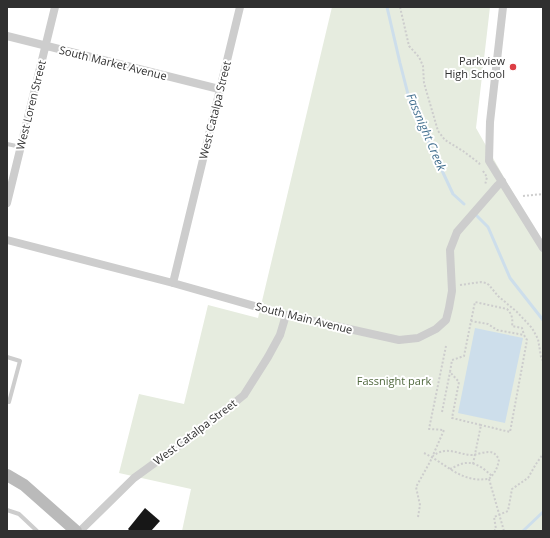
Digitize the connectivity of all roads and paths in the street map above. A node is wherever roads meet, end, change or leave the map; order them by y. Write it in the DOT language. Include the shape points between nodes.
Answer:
graph roads {
  1 [pos="55,7"];
  2 [pos="240,7"];
  3 [pos="400,7"];
  4 [pos="503,7"];
  5 [pos="7,36"];
  6 [pos="45,46"];
  7 [pos="219,89"];
  8 [pos="7,144"];
  9 [pos="21,147"];
  10 [pos="502,181"];
  11 [pos="485,186"];
  12 [pos="543,194"];
  13 [pos="523,196"];
  14 [pos="7,203"];
  15 [pos="7,240"];
  16 [pos="543,248"];
  17 [pos="173,283"];
  18 [pos="452,286"];
  19 [pos="286,315"];
  20 [pos="471,321"];
  21 [pos="524,335"];
  22 [pos="446,346"];
  23 [pos="7,357"];
  24 [pos="543,361"];
  25 [pos="450,372"];
  26 [pos="7,401"];
  27 [pos="442,412"];
  28 [pos="482,424"];
  29 [pos="424,453"];
  30 [pos="476,454"];
  31 [pos="543,454"];
  32 [pos="432,457"];
  33 [pos="473,464"];
  34 [pos="450,469"];
  35 [pos="7,474"];
  36 [pos="492,476"];
  37 [pos="490,479"];
  38 [pos="7,510"];
  39 [pos="499,515"];
  40 [pos="418,517"];
  41 [pos="36,531"];
  42 [pos="76,531"];
  43 [pos="80,531"];
  44 [pos="494,531"];
  45 [pos="504,531"];
  1 -- 6 [label="street, West Loren Street"];
  2 -- 7 [label="street, West Catalpa Street"];
  3 -- 11 [label="path" via="409,46 423,66 424,84 438,131 445,140 479,163 487,177"];
  4 -- 10 [label="street" via="490,122 489,161"];
  5 -- 6 [label="street, South Market Avenue"];
  6 -- 7 [label="street, South Market Avenue"];
  6 -- 9 [label="street, West Loren Street"];
  7 -- 17 [label="street, West Catalpa Street"];
  8 -- 9 [label="lane"];
  9 -- 14 [label="street, West Loren Street"];
  10 -- 16 [label="street"];
  10 -- 18 [label="street, South Main Avenue" via="457,232 450,250"];
  12 -- 13 [label="path"];
  15 -- 17 [label="street, South Main Avenue"];
  17 -- 19 [label="street, South Main Avenue"];
  18 -- 19 [label="street, South Main Avenue" via="446,320 436,329 418,338 399,340"];
  18 -- 24 [label="path" via="482,282 489,285 532,328 538,339"];
  19 -- 43 [label="street, West Catalpa Street" via="280,335 244,395 134,478"];
  20 -- 21 [label="path" via="488,324 496,330"];
  20 -- 21 [label="path" via="475,302 507,308 512,315 512,326 522,328"];
  20 -- 25 [label="path" via="464,356 452,360"];
  21 -- 28 [label="path" via="527,340 510,432"];
  22 -- 32 [label="path" via="429,429 444,430"];
  23 -- 26 [label="lane" via="20,361 9,402"];
  25 -- 27 [label="path"];
  25 -- 28 [label="path" via="459,382 452,418"];
  28 -- 30 [label="path"];
  29 -- 32 [label="path"];
  30 -- 32 [label="path" via="439,451"];
  30 -- 33 [label="path"];
  30 -- 36 [label="path" via="490,452 499,459"];
  31 -- 39 [label="path" via="528,478 512,489 508,511"];
  32 -- 34 [label="path"];
  32 -- 40 [label="path" via="416,487 420,505"];
  33 -- 34 [label="path" via="466,463"];
  33 -- 36 [label="path"];
  34 -- 37 [label="path" via="476,480"];
  35 -- 42 [label="main road" via="24,485"];
  36 -- 37 [label="path"];
  37 -- 39 [label="path"];
  38 -- 41 [label="lane" via="19,514"];
  39 -- 44 [label="path" via="494,517"];
  39 -- 45 [label="path"];
}
